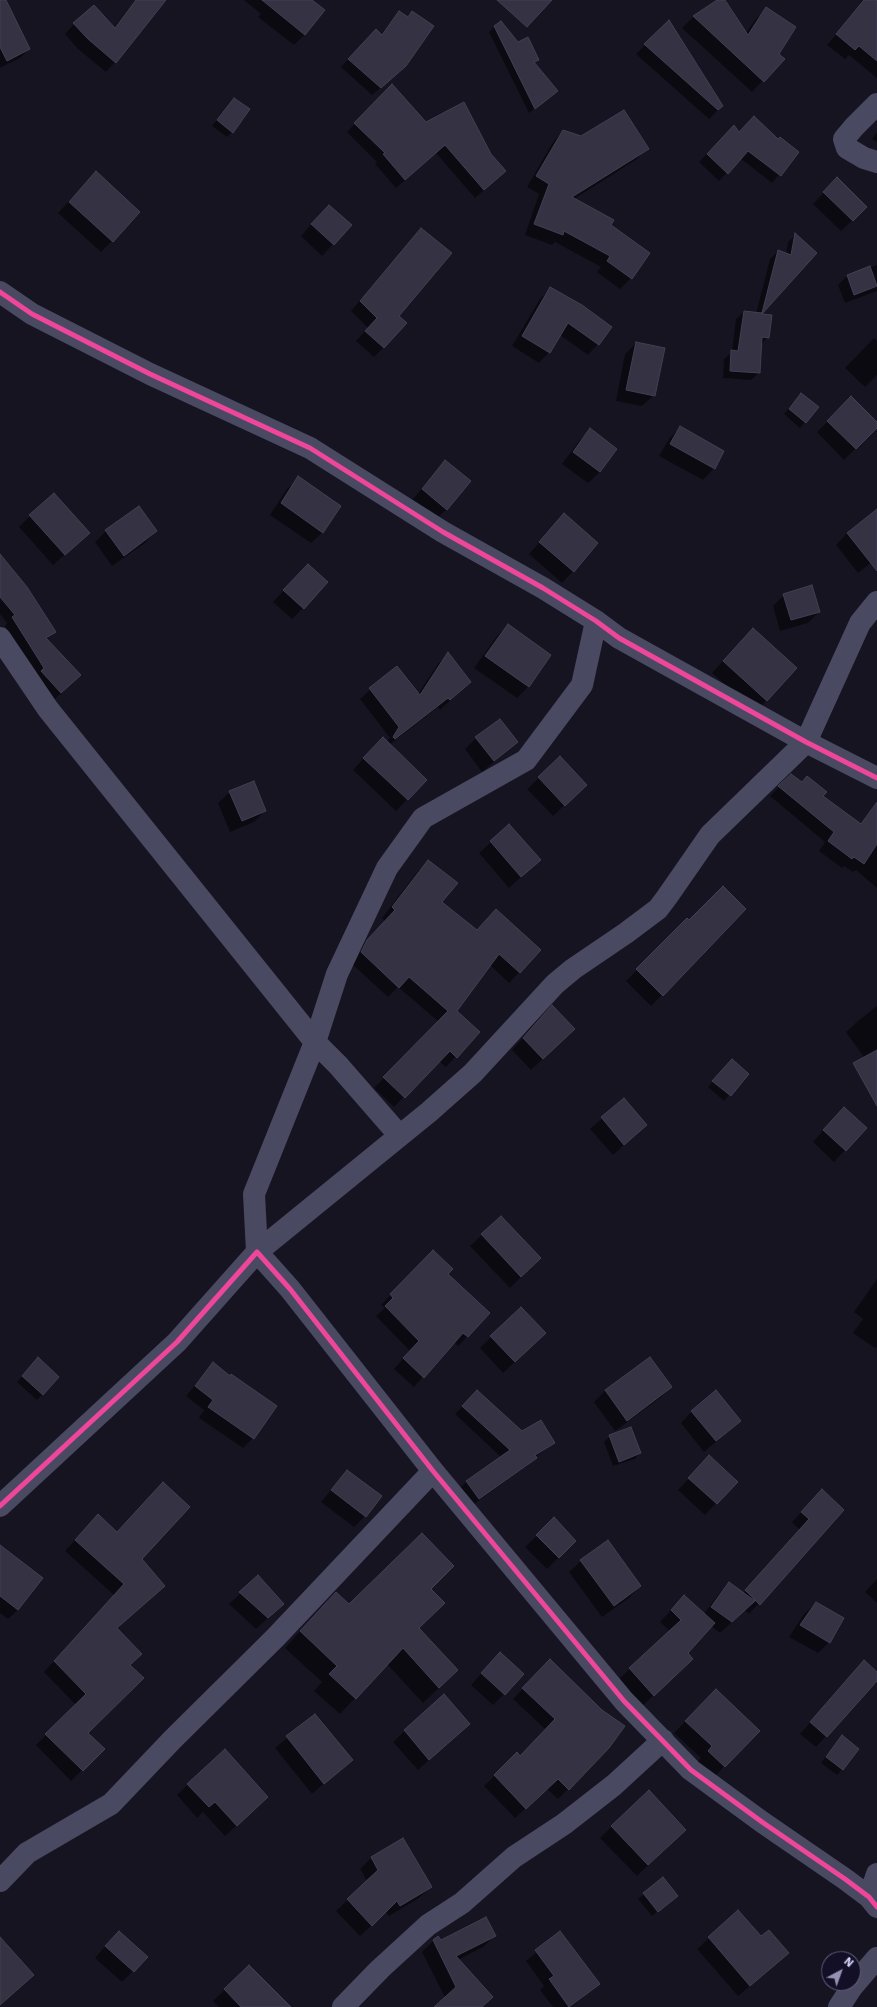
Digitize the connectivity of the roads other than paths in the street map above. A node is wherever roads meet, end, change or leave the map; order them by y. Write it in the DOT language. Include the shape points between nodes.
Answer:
graph roads {
  1 [pos="877,104"];
  2 [pos="877,162"];
  3 [pos="0,292"];
  4 [pos="877,602"];
  5 [pos="596,621"];
  6 [pos="0,638"];
  7 [pos="806,742"];
  8 [pos="877,778"];
  9 [pos="315,1042"];
  10 [pos="399,1135"];
  11 [pos="257,1252"];
  12 [pos="433,1471"];
  13 [pos="0,1506"];
  14 [pos="663,1740"];
  15 [pos="877,1874"];
  16 [pos="0,1881"];
  17 [pos="873,1902"];
  18 [pos="877,1958"];
  19 [pos="343,2007"];
  20 [pos="839,2007"];
  1 -- 2 [label="street" via="844,139 847,148"];
  3 -- 5 [label="street" via="32,314 150,374 310,448 443,532"];
  4 -- 7 [label="street" via="860,623"];
  5 -- 7 [label="street" via="619,638"];
  5 -- 9 [label="street" via="582,685 526,760 423,818 388,868 337,974"];
  6 -- 9 [label="street" via="48,709"];
  7 -- 8 [label="street"];
  7 -- 10 [label="street" via="710,835 658,908 555,984 473,1073"];
  9 -- 10 [label="street"];
  9 -- 11 [label="street" via="254,1194"];
  10 -- 11 [label="street"];
  11 -- 12 [label="street" via="290,1289"];
  11 -- 13 [label="street" via="177,1342"];
  12 -- 14 [label="street" via="624,1701"];
  12 -- 16 [label="street" via="275,1638 111,1804 27,1853"];
  14 -- 17 [label="street" via="691,1770"];
  14 -- 19 [label="street" via="614,1785 564,1824 514,1857 462,1903 428,1925"];
  15 -- 17 [label="street"];
  18 -- 20 [label="street"];
}
